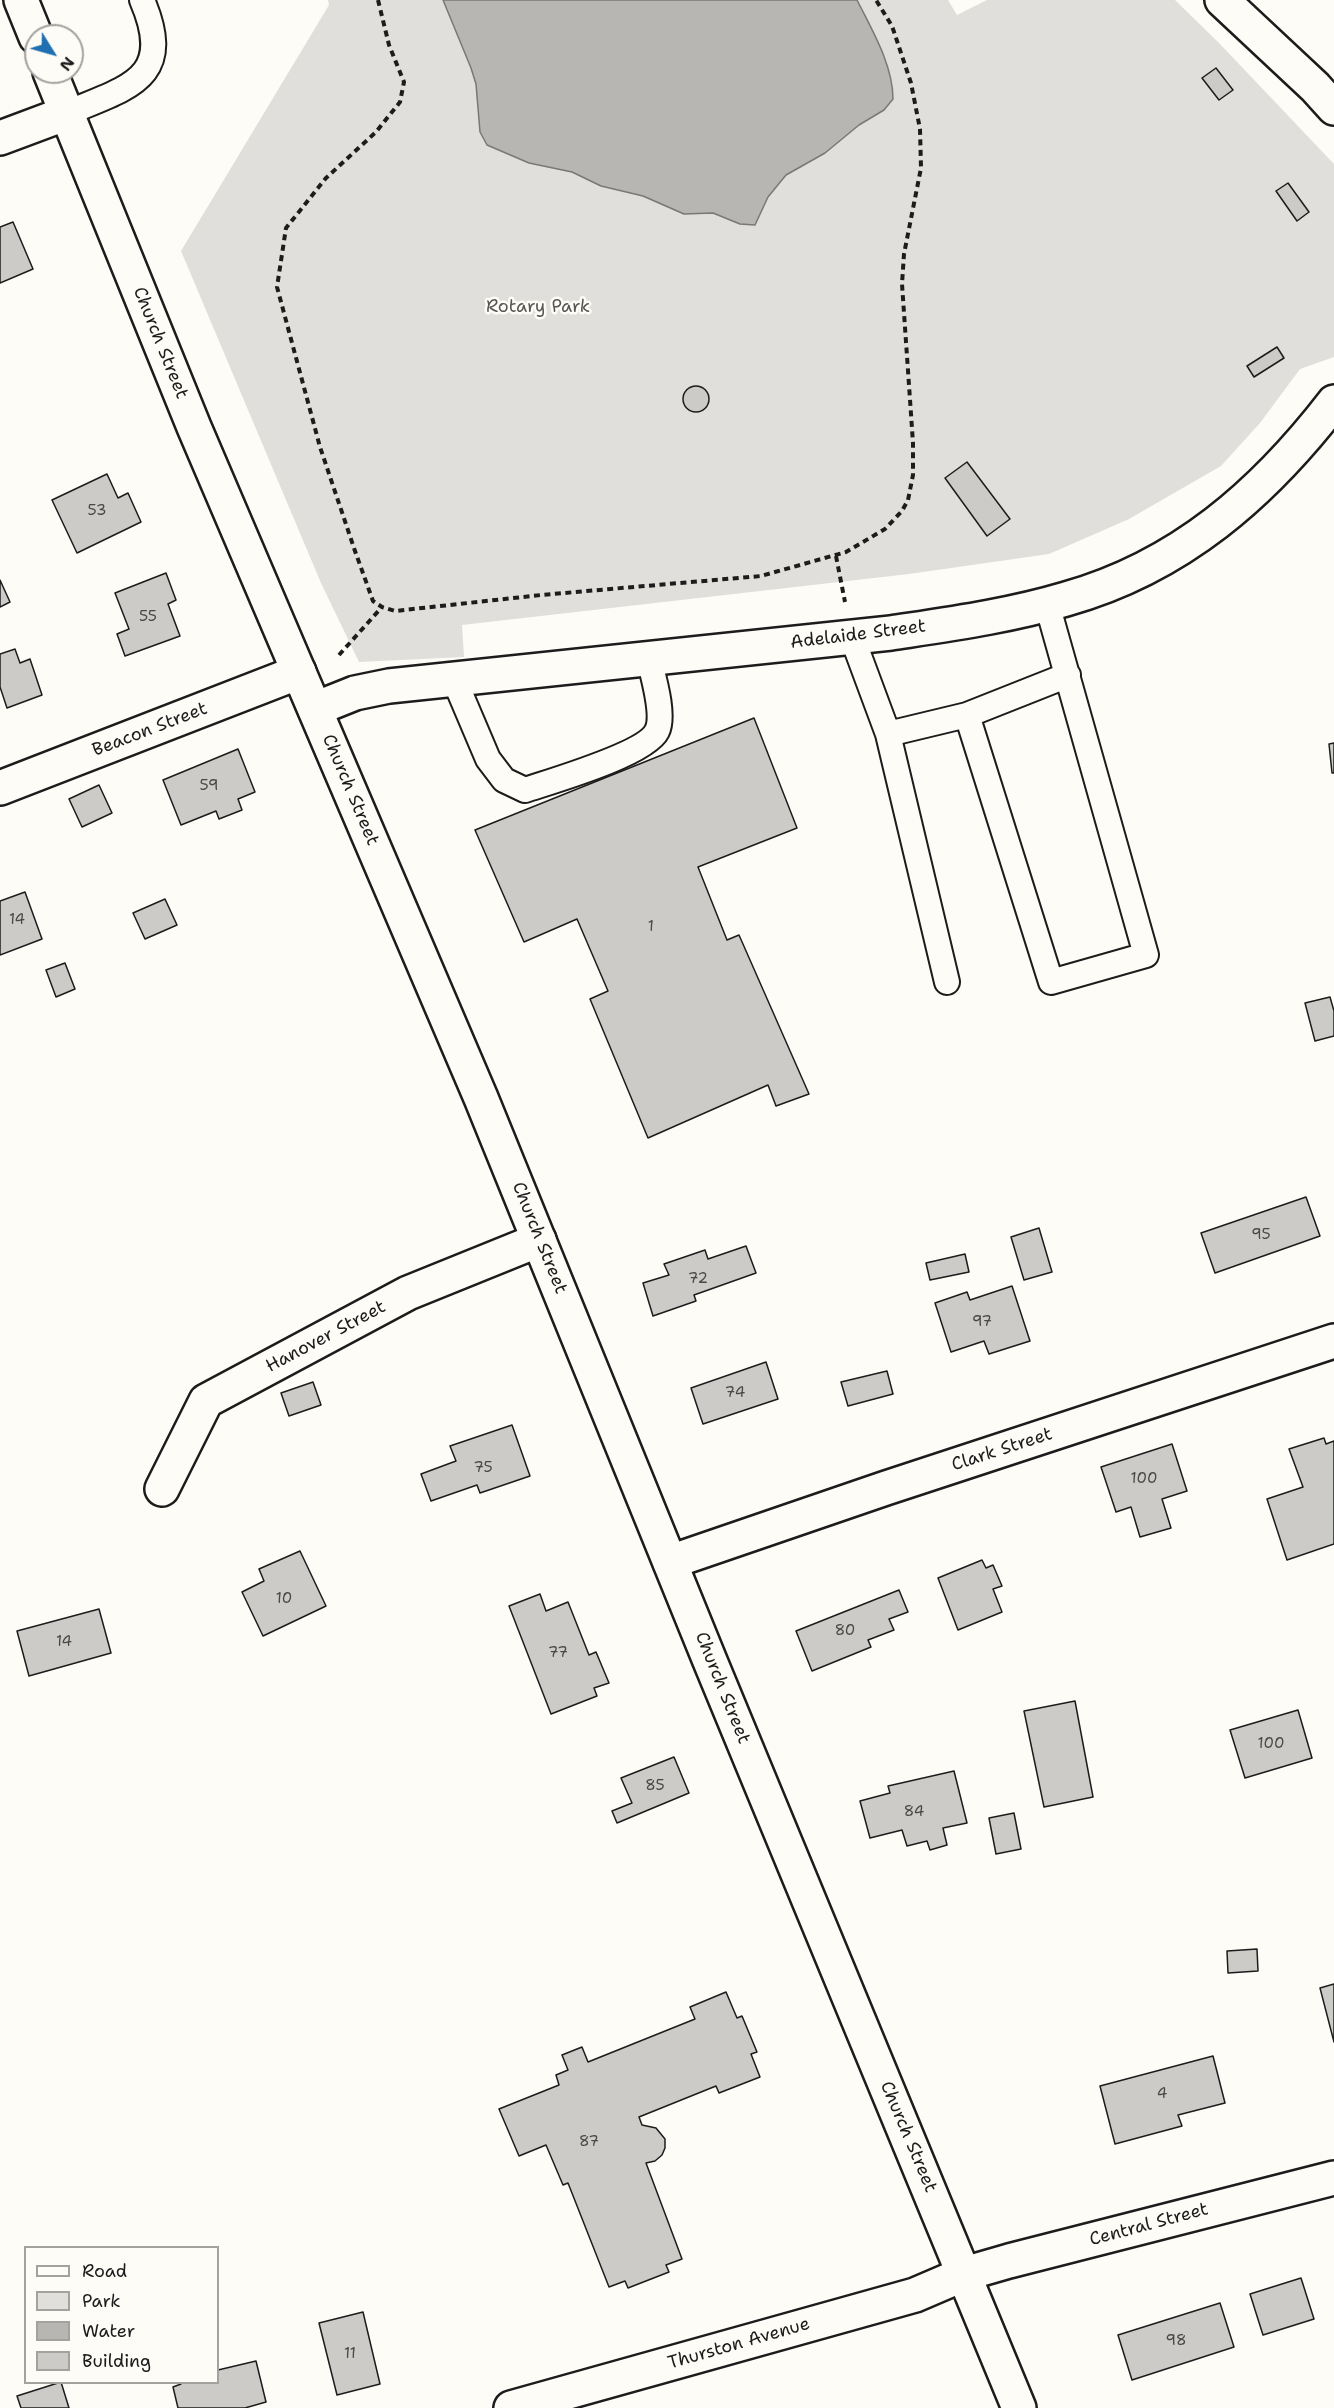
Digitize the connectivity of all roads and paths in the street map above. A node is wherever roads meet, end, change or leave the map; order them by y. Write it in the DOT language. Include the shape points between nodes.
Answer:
graph roads {
  1 [pos="21,0"];
  2 [pos="142,0"];
  3 [pos="378,0"];
  4 [pos="876,0"];
  5 [pos="1222,0"];
  6 [pos="31,24"];
  7 [pos="55,84"];
  8 [pos="1334,108"];
  9 [pos="67,113"];
  10 [pos="0,138"];
  11 [pos="1334,402"];
  12 [pos="836,556"];
  13 [pos="1047,604"];
  14 [pos="382,607"];
  15 [pos="852,637"];
  16 [pos="339,655"];
  17 [pos="649,658"];
  18 [pos="299,672"];
  19 [pos="1068,675"];
  20 [pos="454,679"];
  21 [pos="315,709"];
  22 [pos="967,715"];
  23 [pos="888,734"];
  24 [pos="0,788"];
  25 [pos="947,982"];
  26 [pos="539,1240"];
  27 [pos="1334,1341"];
  28 [pos="162,1489"];
  29 [pos="670,1562"];
  30 [pos="1334,2178"];
  31 [pos="964,2274"];
  32 [pos="511,2408"];
  33 [pos="1019,2408"];
  1 -- 6 [label="street"];
  2 -- 9 [label="lane" via="155,40 146,69 123,89"];
  3 -- 14 [label="path" via="404,82 399,102 376,132 326,178 286,228 277,287 320,447 373,601"];
  4 -- 12 [label="path" via="892,26 911,83 920,129 921,168 902,284 913,475 908,500 885,529"];
  5 -- 8 [label="street"];
  7 -- 9 [label="street, Church Street"];
  9 -- 10 [label="street"];
  9 -- 18 [label="street, Church Street"];
  11 -- 13 [label="street, Adelaide Street" via="1278,469 1243,503 1202,534 1114,582"];
  12 -- 14 [label="path" via="761,576 412,610"];
  12 -- 15 [label="path"];
  13 -- 15 [label="street, Adelaide Street" via="969,621"];
  13 -- 19 [label="lane"];
  14 -- 16 [label="path"];
  15 -- 17 [label="street, Adelaide Street"];
  15 -- 23 [label="lane"];
  17 -- 20 [label="street, Adelaide Street"];
  17 -- 20 [label="lane" via="658,703 658,729 648,743 573,775 525,790 504,780 488,759"];
  18 -- 21 [label="street, Church Street"];
  18 -- 24 [label="street, Beacon Street"];
  19 -- 22 [label="lane"];
  19 -- 22 [label="lane" via="1146,955 1051,982"];
  20 -- 21 [label="street, Adelaide Street" via="368,690"];
  21 -- 26 [label="street, Church Street"];
  22 -- 23 [label="lane"];
  23 -- 25 [label="lane"];
  26 -- 28 [label="street, Hanover Street" via="408,1293 206,1401"];
  26 -- 29 [label="street, Church Street"];
  27 -- 29 [label="street, Clark Street"];
  29 -- 31 [label="street, Church Street"];
  30 -- 31 [label="street, Central Street"];
  31 -- 32 [label="street, Thurston Avenue" via="915,2295"];
  31 -- 33 [label="street, Church Street"];
}
